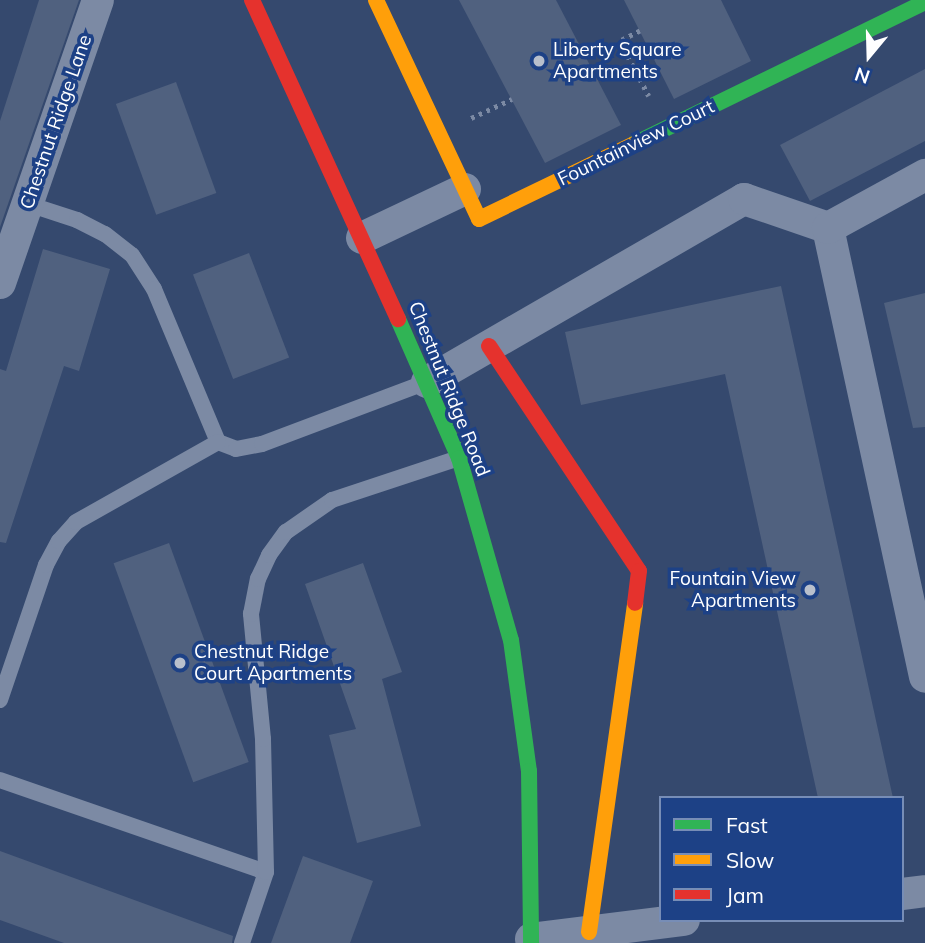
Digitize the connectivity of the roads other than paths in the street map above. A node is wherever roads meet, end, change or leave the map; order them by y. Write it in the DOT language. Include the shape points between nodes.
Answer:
graph roads {
  1 [pos="98,0"];
  2 [pos="252,0"];
  3 [pos="376,0"];
  4 [pos="925,2"];
  5 [pos="925,175"];
  6 [pos="465,189"];
  7 [pos="28,204"];
  8 [pos="828,228"];
  9 [pos="362,238"];
  10 [pos="0,283"];
  11 [pos="489,346"];
  12 [pos="428,382"];
  13 [pos="218,442"];
  14 [pos="459,458"];
  15 [pos="925,677"];
  16 [pos="0,700"];
  17 [pos="0,780"];
  18 [pos="266,872"];
  19 [pos="925,891"];
  20 [pos="904,894"];
  21 [pos="673,922"];
  22 [pos="590,937"];
  23 [pos="531,941"];
  24 [pos="242,943"];
  1 -- 7 [label="street, Chestnut Ridge Lane"];
  2 -- 9 [label="street, Chestnut Ridge Road"];
  3 -- 6 [label="street"];
  4 -- 6 [label="street, Fountainview Court" via="479,219"];
  5 -- 8 [label="street"];
  6 -- 9 [label="street"];
  7 -- 10 [label="street, Chestnut Ridge Lane"];
  7 -- 13 [label="lane" via="77,220 132,255 153,289"];
  8 -- 11 [label="street" via="744,199"];
  8 -- 15 [label="street"];
  9 -- 12 [label="street, Chestnut Ridge Road"];
  11 -- 12 [label="street"];
  11 -- 22 [label="street" via="639,571"];
  12 -- 13 [label="lane" via="262,444 236,449"];
  12 -- 14 [label="street, Chestnut Ridge Road"];
  13 -- 16 [label="lane" via="76,522 59,541 46,565"];
  14 -- 18 [label="lane" via="332,500 286,532 269,555 258,579 251,614 264,739"];
  14 -- 23 [label="street, Chestnut Ridge Road" via="512,640 529,771"];
  17 -- 18 [label="lane"];
  18 -- 24 [label="lane"];
  19 -- 20 [label="street"];
  21 -- 22 [label="street"];
  22 -- 23 [label="street"];
}
